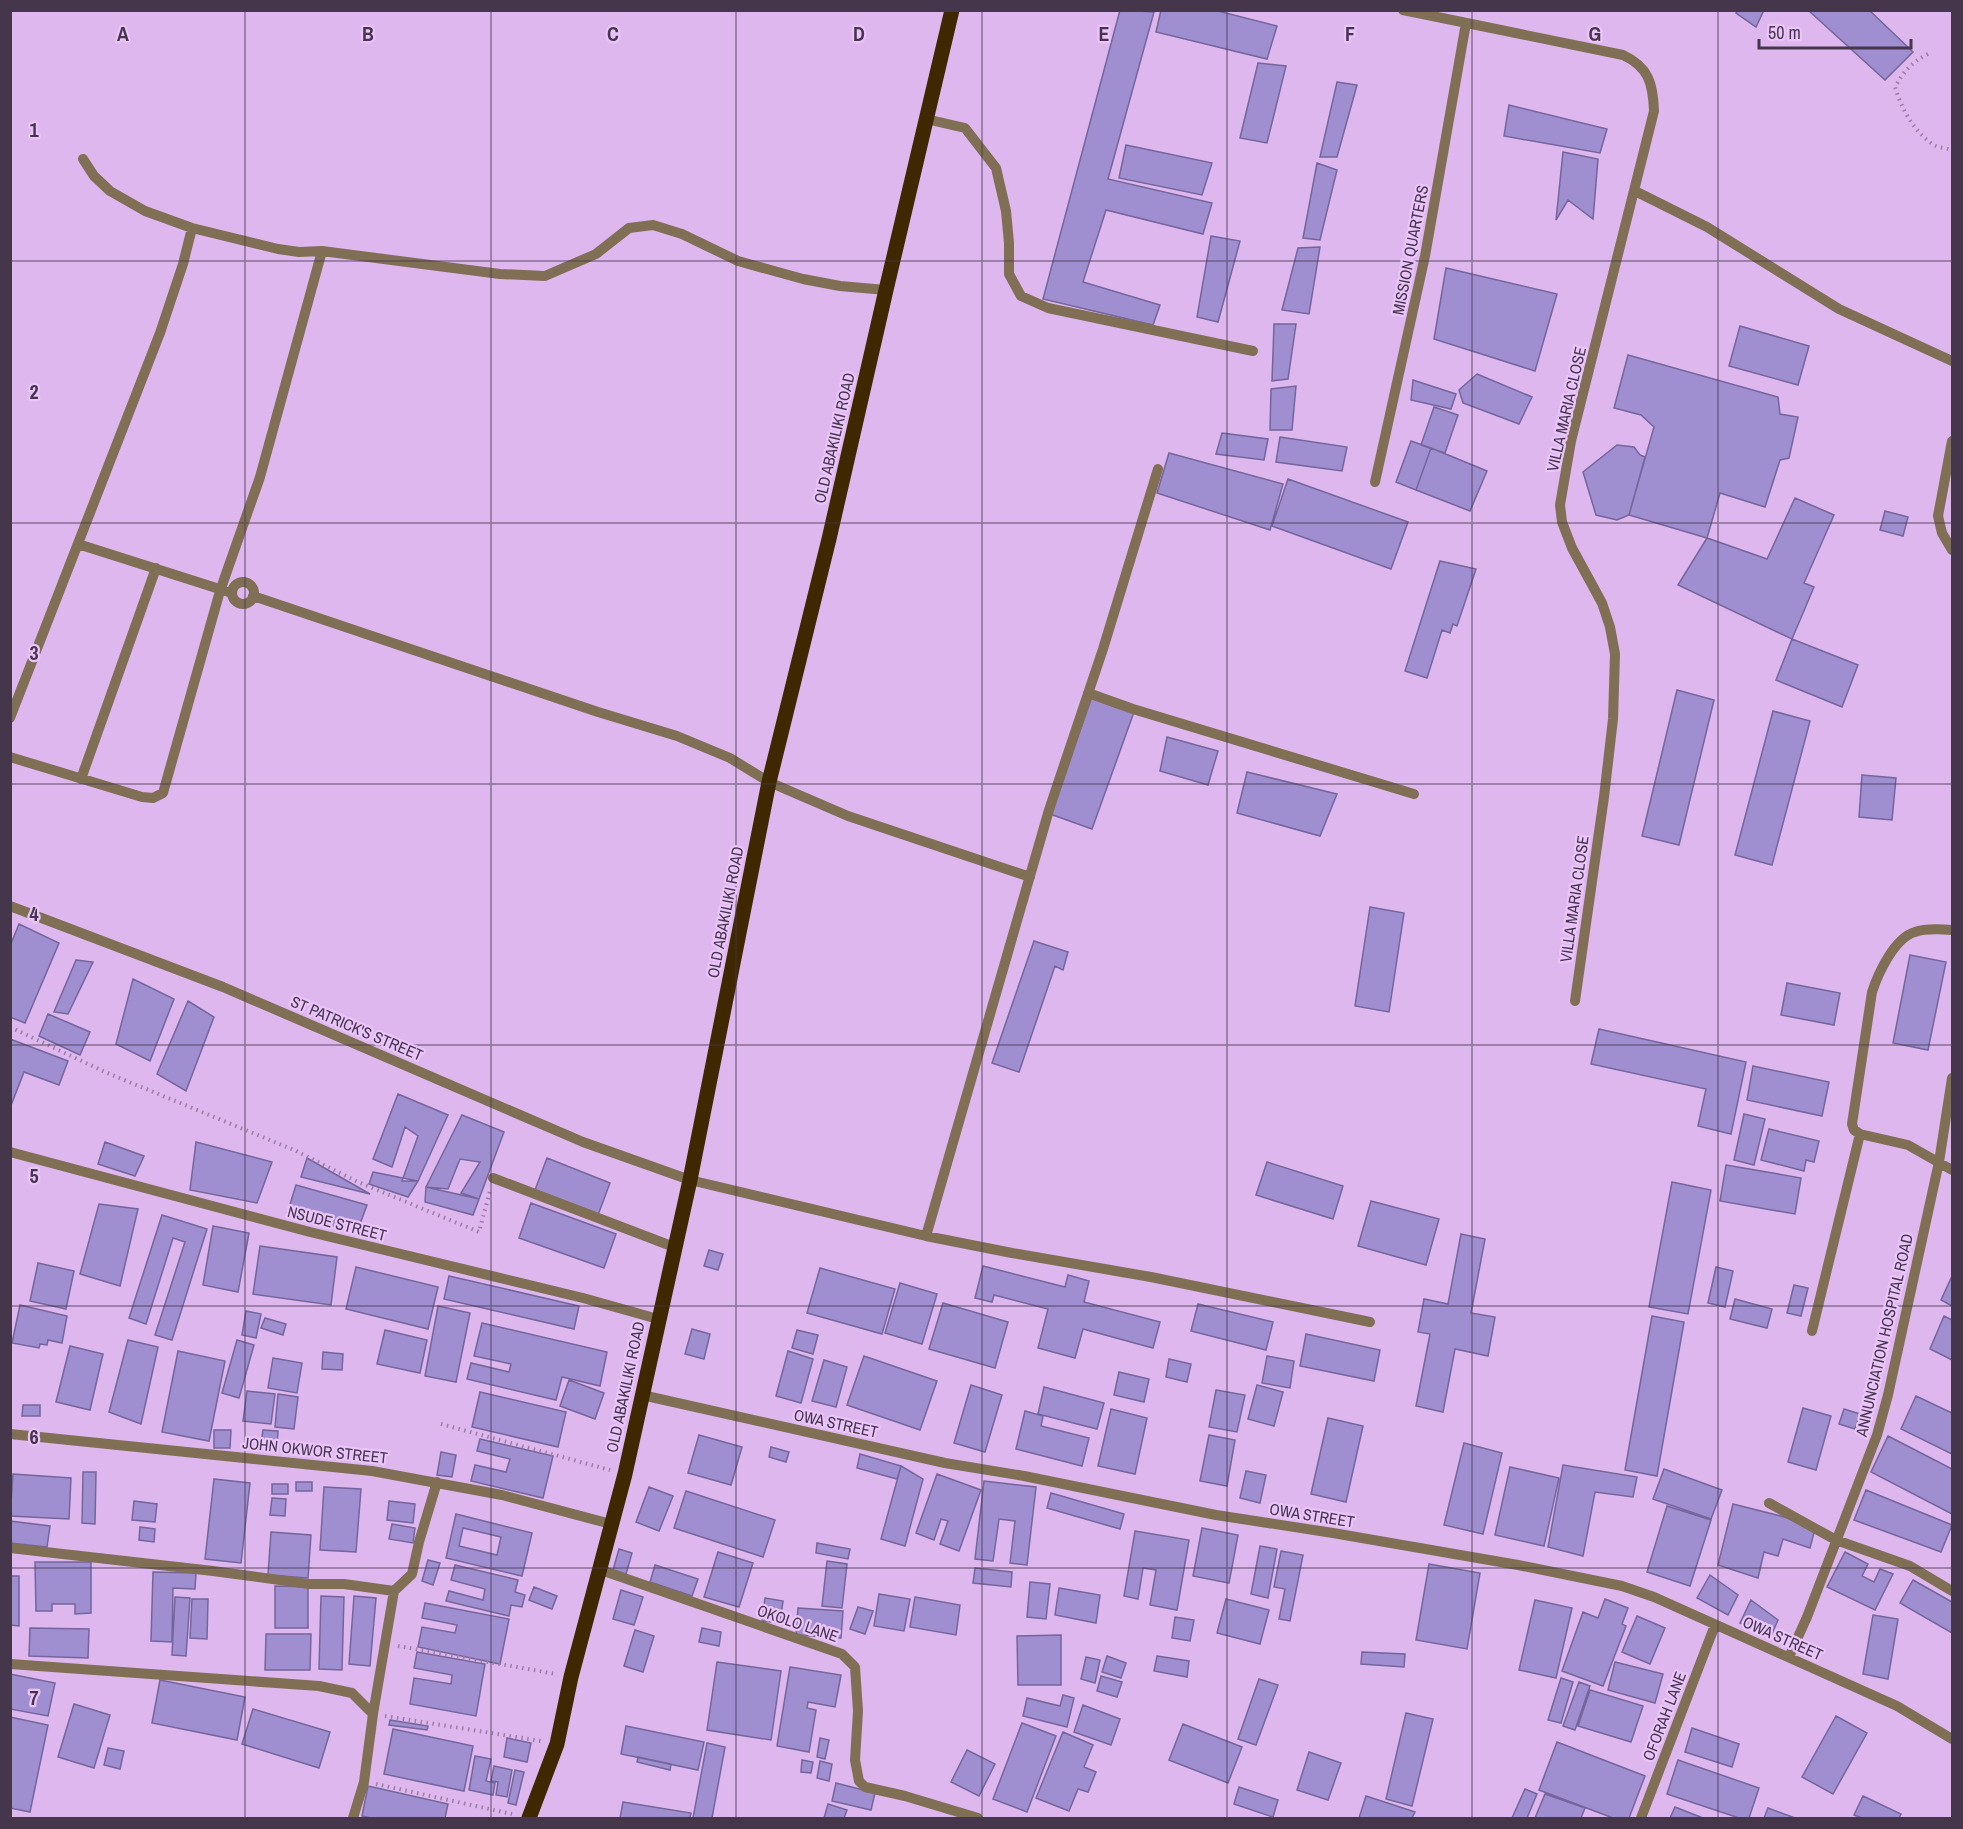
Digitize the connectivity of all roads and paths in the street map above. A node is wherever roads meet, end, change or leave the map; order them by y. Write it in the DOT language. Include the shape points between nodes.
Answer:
graph roads {
  1 [pos="952,10"];
  2 [pos="1403,10"];
  3 [pos="1466,23"];
  4 [pos="1928,54"];
  5 [pos="926,119"];
  6 [pos="1953,150"];
  7 [pos="82,159"];
  8 [pos="1635,191"];
  9 [pos="192,228"];
  10 [pos="322,251"];
  11 [pos="886,290"];
  12 [pos="1253,351"];
  13 [pos="1953,360"];
  14 [pos="1953,441"];
  15 [pos="1158,469"];
  16 [pos="1376,482"];
  17 [pos="78,544"];
  18 [pos="1953,550"];
  19 [pos="156,568"];
  20 [pos="220,591"];
  21 [pos="1088,693"];
  22 [pos="10,718"];
  23 [pos="10,757"];
  24 [pos="81,779"];
  25 [pos="769,782"];
  26 [pos="1414,794"];
  27 [pos="1030,878"];
  28 [pos="10,906"];
  29 [pos="1953,930"];
  30 [pos="1575,1001"];
  31 [pos="10,1027"];
  32 [pos="1953,1078"];
  33 [pos="1860,1134"];
  34 [pos="10,1152"];
  35 [pos="1939,1162"];
  36 [pos="1953,1170"];
  37 [pos="493,1178"];
  38 [pos="690,1180"];
  39 [pos="926,1236"];
  40 [pos="674,1247"];
  41 [pos="658,1319"];
  42 [pos="1371,1322"];
  43 [pos="1812,1332"];
  44 [pos="642,1395"];
  45 [pos="441,1425"];
  46 [pos="10,1434"];
  47 [pos="625,1474"];
  48 [pos="437,1482"];
  49 [pos="1769,1503"];
  50 [pos="611,1524"];
  51 [pos="1836,1540"];
  52 [pos="10,1548"];
  53 [pos="601,1570"];
  54 [pos="394,1591"];
  55 [pos="1953,1591"];
  56 [pos="1716,1625"];
  57 [pos="386,1644"];
  58 [pos="1789,1657"];
  59 [pos="10,1664"];
  60 [pos="571,1677"];
  61 [pos="373,1714"];
  62 [pos="1953,1739"];
  63 [pos="557,1744"];
  64 [pos="364,1782"];
  65 [pos="352,1818"];
  66 [pos="530,1818"];
  67 [pos="978,1818"];
  68 [pos="1641,1818"];
  1 -- 5 [label="main road, OLD ABAKILIKI ROAD"];
  2 -- 3 [label="street, VILLA MARIA CLOSE"];
  3 -- 8 [label="street, VILLA MARIA CLOSE" via="1623,56 1644,70 1654,91 1654,111"];
  3 -- 16 [label="street, MISSION QUARTERS" via="1425,256"];
  4 -- 6 [label="path" via="1914,61 1895,87 1901,107 1917,129 1936,146"];
  5 -- 11 [label="main road, OLD ABAKILIKI ROAD"];
  5 -- 12 [label="street" via="965,128 996,168 1006,210 1009,274 1021,296 1048,308"];
  7 -- 9 [label="street" via="110,191 145,211"];
  8 -- 13 [label="street" via="1707,227 1839,309"];
  8 -- 30 [label="street, VILLA MARIA CLOSE" via="1571,441 1560,505 1572,548 1602,603 1615,654 1604,797"];
  9 -- 10 [label="street" via="278,249"];
  9 -- 17 [label="street" via="160,333"];
  10 -- 11 [label="street" via="500,274 545,276 596,254 629,228 653,225 682,234 738,261 803,279"];
  10 -- 20 [label="street" via="260,477"];
  11 -- 25 [label="main road, OLD ABAKILIKI ROAD" via="830,539"];
  14 -- 18 [label="street" via="1938,516"];
  15 -- 21 [label="street"];
  17 -- 19 [label="street"];
  17 -- 22 [label="street"];
  19 -- 20 [label="street"];
  19 -- 24 [label="street"];
  20 -- 24 [label="street" via="163,793 153,798 142,797"];
  20 -- 25 [label="street" via="232,593 241,582 251,586 253,596 677,736 730,758"];
  21 -- 26 [label="street"];
  21 -- 27 [label="street"];
  23 -- 24 [label="street"];
  25 -- 27 [label="street" via="848,816"];
  25 -- 38 [label="main road, OLD ABAKILIKI ROAD"];
  27 -- 39 [label="street"];
  28 -- 38 [label="street, ST PATRICK'S STREET" via="223,987 583,1142"];
  29 -- 33 [label="street" via="1914,932 1905,937 1877,975 1852,1124"];
  31 -- 37 [label="path" via="105,1072 479,1232"];
  32 -- 35 [label="street, ANNUNCIATION HOSPITAL ROAD"];
  33 -- 35 [label="street" via="1908,1145"];
  33 -- 43 [label="street"];
  34 -- 41 [label="street, NSUDE STREET"];
  35 -- 36 [label="street"];
  35 -- 51 [label="street, ANNUNCIATION HOSPITAL ROAD" via="1877,1435"];
  37 -- 40 [label="street"];
  38 -- 39 [label="street, ST PATRICK'S STREET"];
  38 -- 40 [label="main road, OLD ABAKILIKI ROAD"];
  39 -- 42 [label="street, ST PATRICK'S STREET"];
  40 -- 41 [label="main road, OLD ABAKILIKI ROAD"];
  41 -- 44 [label="main road, OLD ABAKILIKI ROAD"];
  44 -- 47 [label="main road, OLD ABAKILIKI ROAD"];
  44 -- 56 [label="street, OWA STREET" via="945,1463 1216,1515 1587,1578 1654,1597"];
  45 -- 47 [label="path"];
  46 -- 48 [label="street, JOHN OKWOR STREET" via="349,1468"];
  47 -- 50 [label="main road, OLD ABAKILIKI ROAD"];
  48 -- 50 [label="street, JOHN OKWOR STREET"];
  48 -- 54 [label="street" via="412,1574"];
  49 -- 51 [label="street"];
  50 -- 53 [label="main road, OLD ABAKILIKI ROAD"];
  51 -- 55 [label="street" via="1910,1566"];
  51 -- 58 [label="street, ANNUNCIATION HOSPITAL ROAD"];
  52 -- 54 [label="street"];
  53 -- 60 [label="main road, OLD ABAKILIKI ROAD"];
  53 -- 67 [label="street, OKOLO LANE" via="842,1654 855,1667 855,1760 859,1781 865,1787"];
  54 -- 57 [label="street"];
  56 -- 58 [label="street, OWA STREET"];
  56 -- 68 [label="street, OFORAH LANE"];
  57 -- 60 [label="path"];
  57 -- 61 [label="street"];
  58 -- 62 [label="street, OWA STREET" via="1897,1707"];
  59 -- 61 [label="street" via="319,1686 352,1693"];
  60 -- 63 [label="main road, OLD ABAKILIKI ROAD"];
  61 -- 63 [label="path"];
  61 -- 64 [label="street"];
  63 -- 66 [label="main road, OLD ABAKILIKI ROAD"];
  64 -- 65 [label="street"];
  64 -- 66 [label="path"];
}
